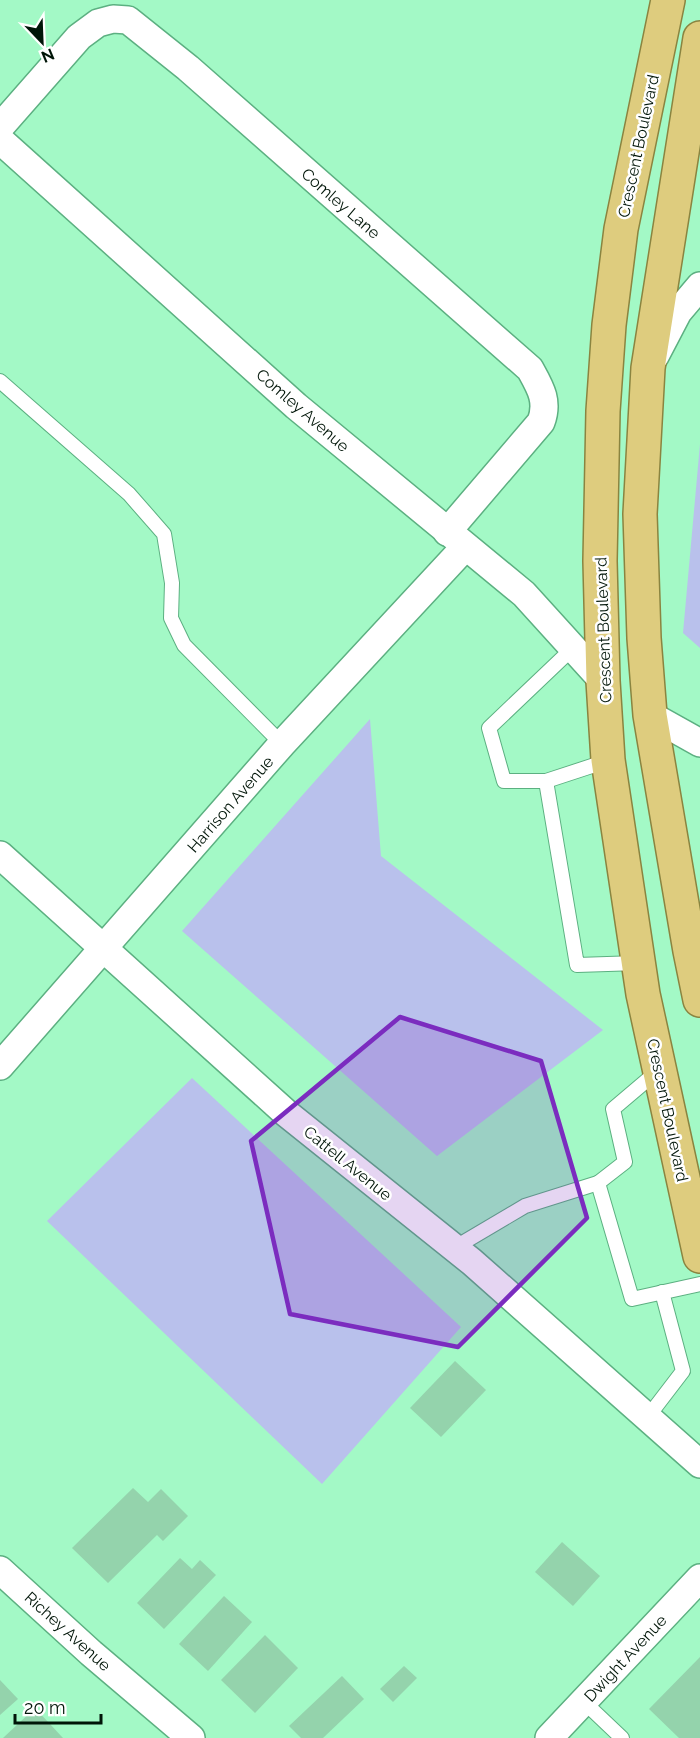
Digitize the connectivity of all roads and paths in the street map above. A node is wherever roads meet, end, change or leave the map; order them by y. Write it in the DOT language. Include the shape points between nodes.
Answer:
graph roads {
  1 [pos="668,0"];
  2 [pos="700,38"];
  3 [pos="0,127"];
  4 [pos="0,140"];
  5 [pos="700,286"];
  6 [pos="648,368"];
  7 [pos="0,381"];
  8 [pos="456,539"];
  9 [pos="573,648"];
  10 [pos="603,681"];
  11 [pos="650,715"];
  12 [pos="700,743"];
  13 [pos="282,744"];
  14 [pos="608,760"];
  15 [pos="546,781"];
  16 [pos="0,855"];
  17 [pos="103,949"];
  18 [pos="638,963"];
  19 [pos="700,1000"];
  20 [pos="0,1066"];
  21 [pos="659,1070"];
  22 [pos="598,1183"];
  23 [pos="454,1248"];
  24 [pos="700,1256"];
  25 [pos="700,1284"];
  26 [pos="662,1292"];
  27 [pos="647,1418"];
  28 [pos="700,1464"];
  29 [pos="0,1570"];
  30 [pos="700,1578"];
  31 [pos="584,1701"];
  32 [pos="191,1738"];
  33 [pos="549,1738"];
  34 [pos="622,1738"];
  1 -- 10 [label="highway, Crescent Boulevard" via="621,229 609,325 600,561"];
  2 -- 6 [label="highway"];
  3 -- 8 [label="street, Comley Lane" via="80,37 98,23 128,20 188,68 530,369 545,400 541,422"];
  4 -- 8 [label="street, Comley Avenue" via="296,406"];
  5 -- 6 [label="street" via="678,312"];
  6 -- 11 [label="highway" via="640,514"];
  7 -- 13 [label="lane" via="129,494 164,534 172,583 171,618 184,645"];
  8 -- 9 [label="street, Comley Avenue" via="524,594"];
  8 -- 13 [label="street, Harrison Avenue"];
  9 -- 10 [label="street, Comley Avenue"];
  9 -- 15 [label="lane" via="489,728 504,781"];
  10 -- 14 [label="highway, Crescent Boulevard"];
  11 -- 12 [label="street"];
  11 -- 19 [label="highway"];
  13 -- 17 [label="street, Harrison Avenue"];
  14 -- 15 [label="lane"];
  14 -- 18 [label="highway, Crescent Boulevard"];
  15 -- 18 [label="lane" via="577,965"];
  16 -- 17 [label="street, Cattell Avenue"];
  17 -- 20 [label="street, Harrison Avenue"];
  17 -- 23 [label="street, Cattell Avenue" via="286,1113"];
  18 -- 21 [label="highway, Crescent Boulevard"];
  21 -- 22 [label="lane" via="613,1109 625,1162"];
  21 -- 24 [label="highway, Crescent Boulevard"];
  22 -- 23 [label="lane" via="525,1206"];
  22 -- 26 [label="lane" via="632,1299"];
  23 -- 27 [label="street, Cattell Avenue"];
  25 -- 26 [label="lane"];
  26 -- 27 [label="lane" via="683,1371"];
  27 -- 28 [label="street, Cattell Avenue"];
  29 -- 32 [label="street, Richey Avenue"];
  30 -- 31 [label="street, Dwight Avenue"];
  31 -- 33 [label="street, Dwight Avenue"];
  31 -- 34 [label="lane"];
}
